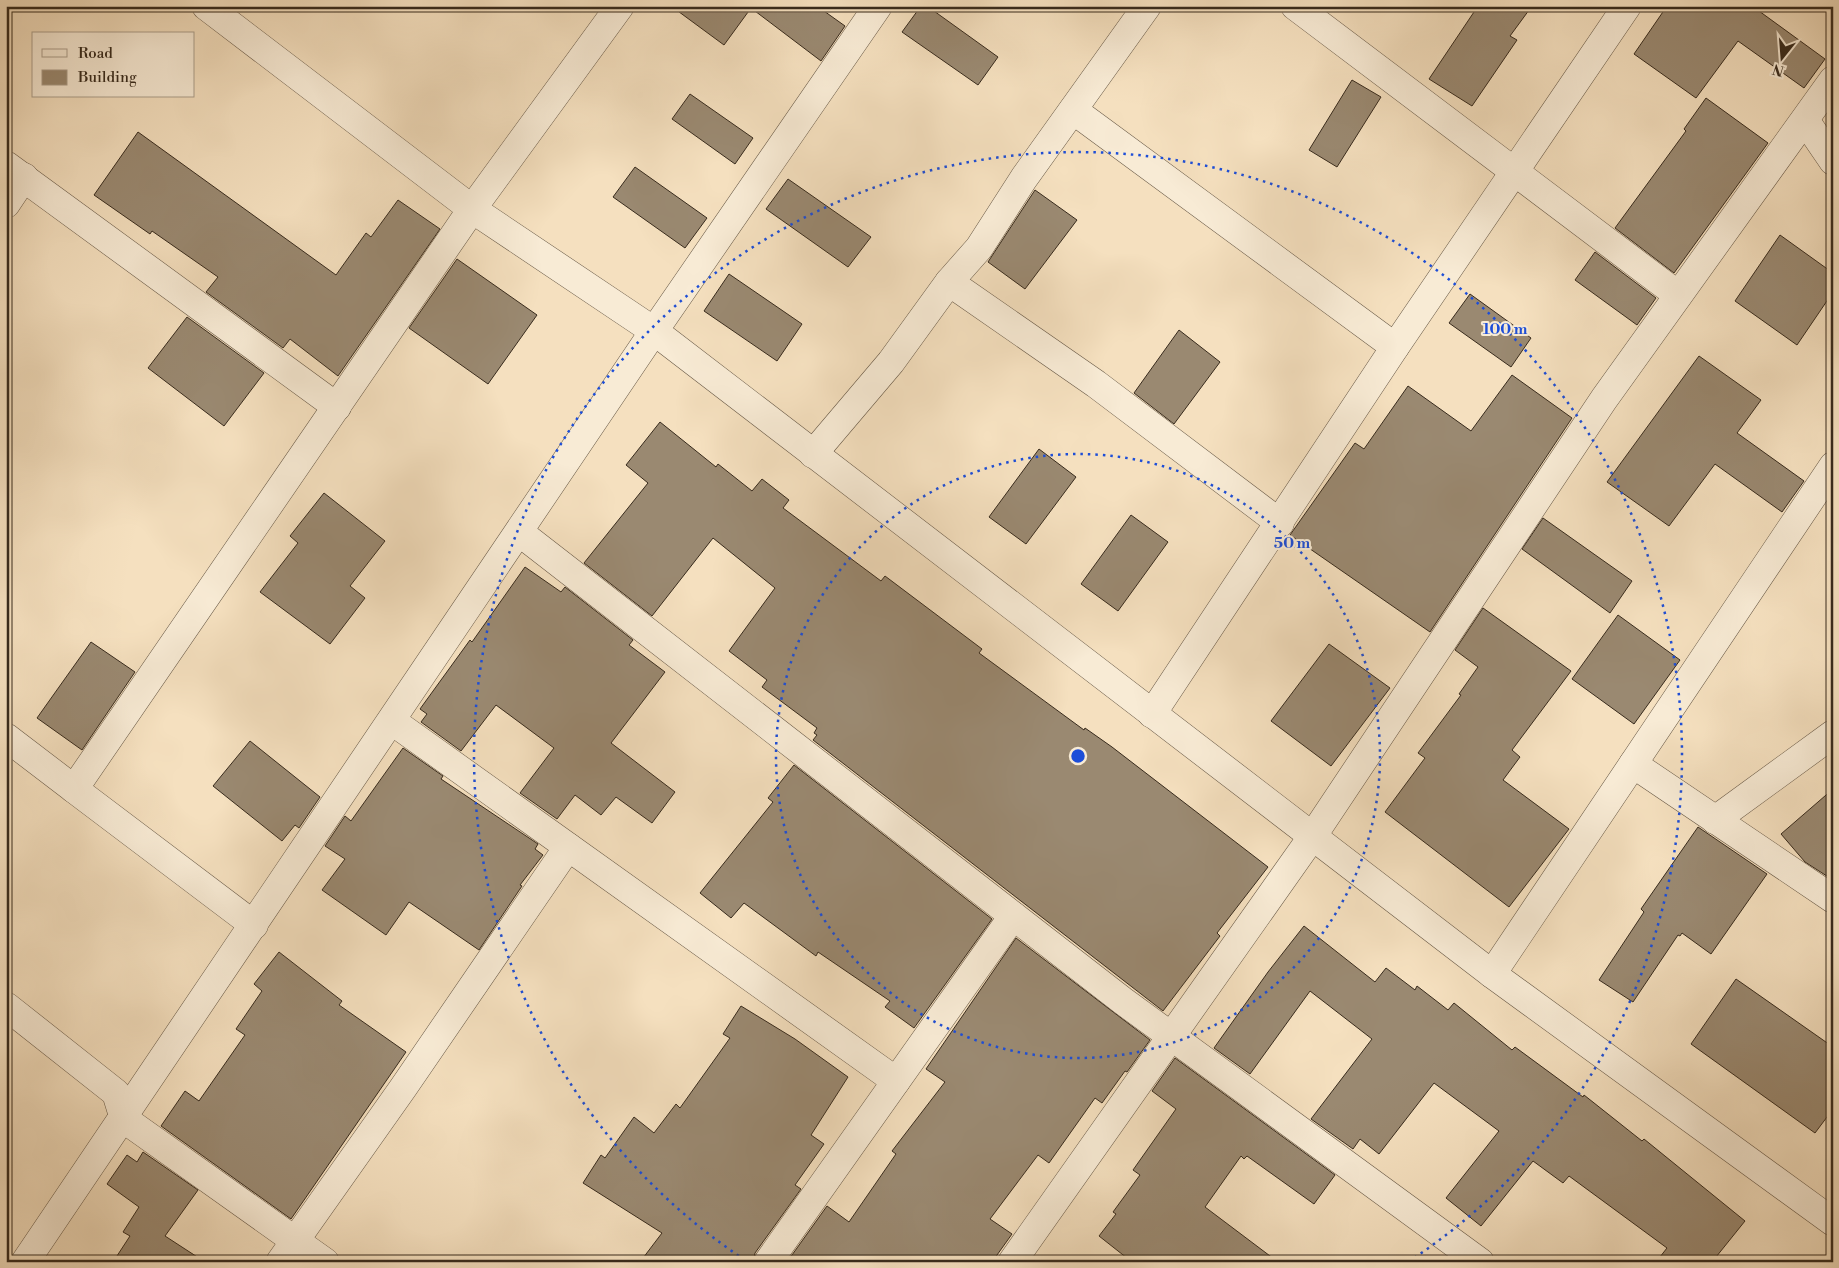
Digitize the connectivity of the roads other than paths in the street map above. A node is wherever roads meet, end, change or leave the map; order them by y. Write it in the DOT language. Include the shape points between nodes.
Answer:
graph roads {
  1 [pos="206,6"];
  2 [pos="620,6"];
  3 [pos="878,6"];
  4 [pos="1147,6"];
  5 [pos="1295,6"];
  6 [pos="1625,7"];
  7 [pos="1833,80"];
  8 [pos="1073,110"];
  9 [pos="1805,120"];
  10 [pos="1833,161"];
  11 [pos="15,171"];
  12 [pos="1516,171"];
  13 [pos="6,204"];
  14 [pos="472,209"];
  15 [pos="949,282"];
  16 [pos="1678,295"];
  17 [pos="654,331"];
  18 [pos="1395,347"];
  19 [pos="337,407"];
  20 [pos="813,454"];
  21 [pos="1833,466"];
  22 [pos="1280,523"];
  23 [pos="519,532"];
  24 [pos="1152,714"];
  25 [pos="392,721"];
  26 [pos="1833,734"];
  27 [pos="6,737"];
  28 [pos="1633,764"];
  29 [pos="74,789"];
  30 [pos="1715,820"];
  31 [pos="1312,837"];
  32 [pos="568,847"];
  33 [pos="1833,899"];
  34 [pos="1013,916"];
  35 [pos="254,925"];
  36 [pos="1492,974"];
  37 [pos="6,1006"];
  38 [pos="1171,1037"];
  39 [pos="896,1081"];
  40 [pos="124,1119"];
  41 [pos="1833,1222"];
  42 [pos="296,1240"];
  43 [pos="25,1262"];
  44 [pos="280,1262"];
  45 [pos="325,1262"];
  46 [pos="768,1262"];
  47 [pos="1012,1262"];
  48 [pos="1480,1262"];
  1 -- 14 [label="street"];
  2 -- 14 [label="street"];
  3 -- 17 [label="street"];
  4 -- 8 [label="street"];
  5 -- 12 [label="street"];
  6 -- 12 [label="street"];
  7 -- 9 [label="street"];
  8 -- 15 [label="street" via="979,248"];
  8 -- 18 [label="street"];
  9 -- 10 [label="street"];
  9 -- 16 [label="street"];
  11 -- 13 [label="street"];
  11 -- 19 [label="street"];
  12 -- 16 [label="street"];
  12 -- 18 [label="street"];
  14 -- 17 [label="street"];
  14 -- 19 [label="street"];
  15 -- 20 [label="street" via="891,362"];
  15 -- 22 [label="street" via="1096,384"];
  16 -- 31 [label="street" via="1604,398"];
  17 -- 20 [label="street"];
  17 -- 23 [label="street"];
  18 -- 22 [label="street"];
  19 -- 29 [label="street"];
  20 -- 24 [label="street"];
  21 -- 28 [label="street"];
  22 -- 24 [label="street"];
  23 -- 25 [label="street"];
  23 -- 34 [label="street"];
  24 -- 31 [label="street"];
  25 -- 32 [label="street"];
  25 -- 35 [label="street"];
  26 -- 30 [label="street"];
  27 -- 29 [label="street"];
  28 -- 30 [label="street"];
  28 -- 36 [label="street"];
  29 -- 35 [label="street"];
  30 -- 33 [label="street"];
  31 -- 36 [label="street"];
  31 -- 38 [label="street"];
  32 -- 39 [label="street"];
  32 -- 42 [label="street"];
  34 -- 38 [label="street"];
  34 -- 39 [label="street"];
  35 -- 40 [label="street"];
  36 -- 41 [label="street"];
  37 -- 40 [label="street" via="116,1093"];
  38 -- 47 [label="street"];
  38 -- 48 [label="street"];
  39 -- 46 [label="street"];
  40 -- 42 [label="street"];
  40 -- 43 [label="street"];
  42 -- 44 [label="street"];
  42 -- 45 [label="street"];
}
